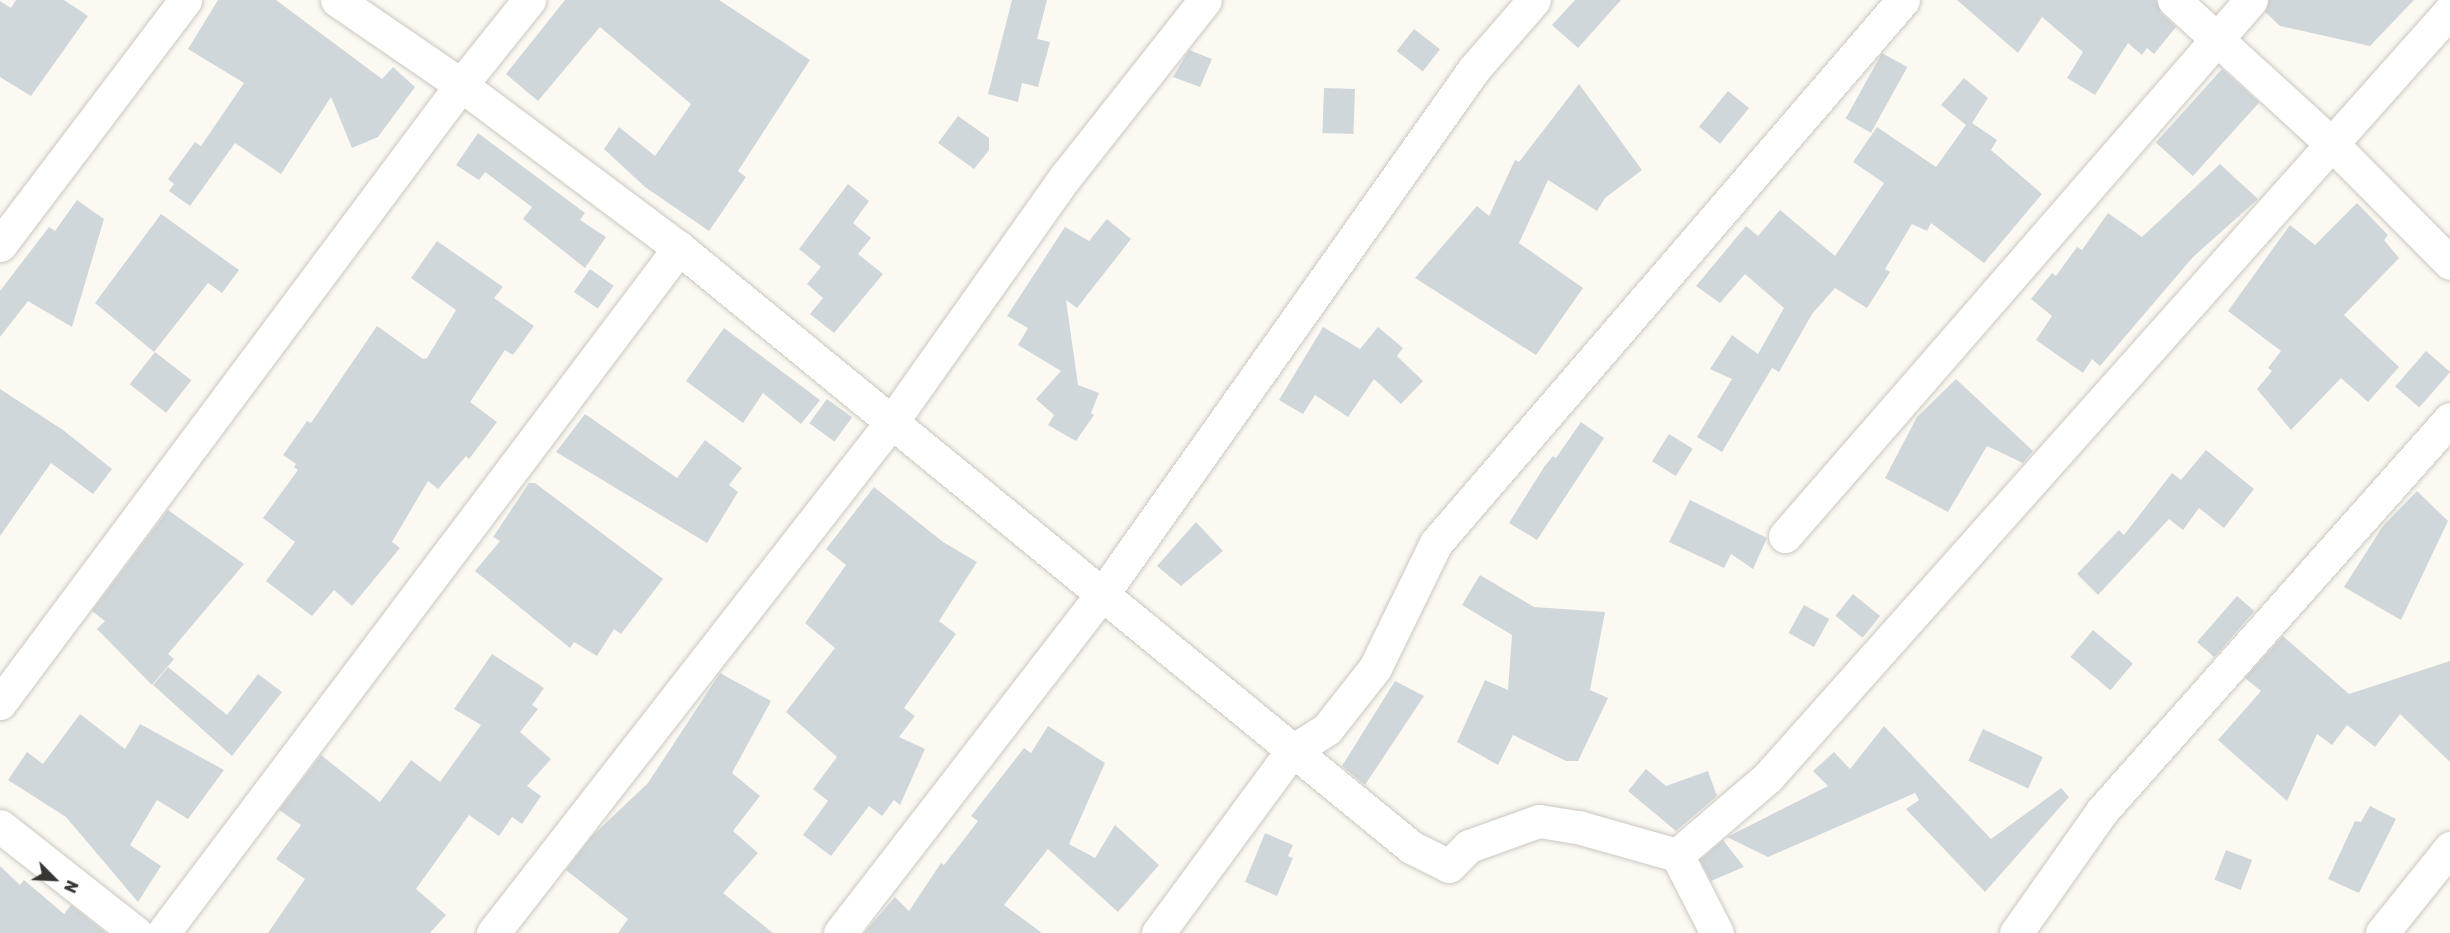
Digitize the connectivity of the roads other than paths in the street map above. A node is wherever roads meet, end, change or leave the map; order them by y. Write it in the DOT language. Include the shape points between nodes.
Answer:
graph roads {
  1 [pos="185,0"];
  2 [pos="337,0"];
  3 [pos="529,0"];
  4 [pos="1204,0"];
  5 [pos="1534,0"];
  6 [pos="1903,0"];
  7 [pos="2174,0"];
  8 [pos="2251,0"];
  9 [pos="2450,11"];
  10 [pos="2217,41"];
  11 [pos="460,85"];
  12 [pos="2333,145"];
  13 [pos="0,245"];
  14 [pos="679,248"];
  15 [pos="2450,263"];
  16 [pos="2450,419"];
  17 [pos="893,420"];
  18 [pos="1785,536"];
  19 [pos="1104,592"];
  20 [pos="0,703"];
  21 [pos="1291,752"];
  22 [pos="0,826"];
  23 [pos="2450,848"];
  24 [pos="1677,855"];
  25 [pos="136,933"];
  26 [pos="163,933"];
  27 [pos="493,933"];
  28 [pos="840,933"];
  29 [pos="1158,933"];
  30 [pos="1717,933"];
  31 [pos="2016,933"];
  32 [pos="2382,933"];
  1 -- 13 [label="street"];
  2 -- 11 [label="street"];
  3 -- 11 [label="street"];
  4 -- 17 [label="street" via="1066,176"];
  5 -- 19 [label="street" via="1474,69"];
  6 -- 21 [label="street" via="1436,543 1375,668 1327,729"];
  7 -- 10 [label="street"];
  8 -- 10 [label="street"];
  9 -- 12 [label="street"];
  10 -- 12 [label="street"];
  10 -- 18 [label="street"];
  11 -- 14 [label="street"];
  11 -- 20 [label="street"];
  12 -- 15 [label="street"];
  12 -- 24 [label="street" via="1768,777"];
  14 -- 17 [label="street"];
  14 -- 26 [label="street"];
  16 -- 31 [label="street" via="2102,811"];
  17 -- 19 [label="street"];
  17 -- 27 [label="street"];
  19 -- 21 [label="street"];
  19 -- 28 [label="street"];
  21 -- 24 [label="street" via="1411,847 1449,866 1469,846 1539,821 1578,827"];
  21 -- 29 [label="street"];
  22 -- 25 [label="street"];
  23 -- 32 [label="street"];
  24 -- 30 [label="street"];
}
